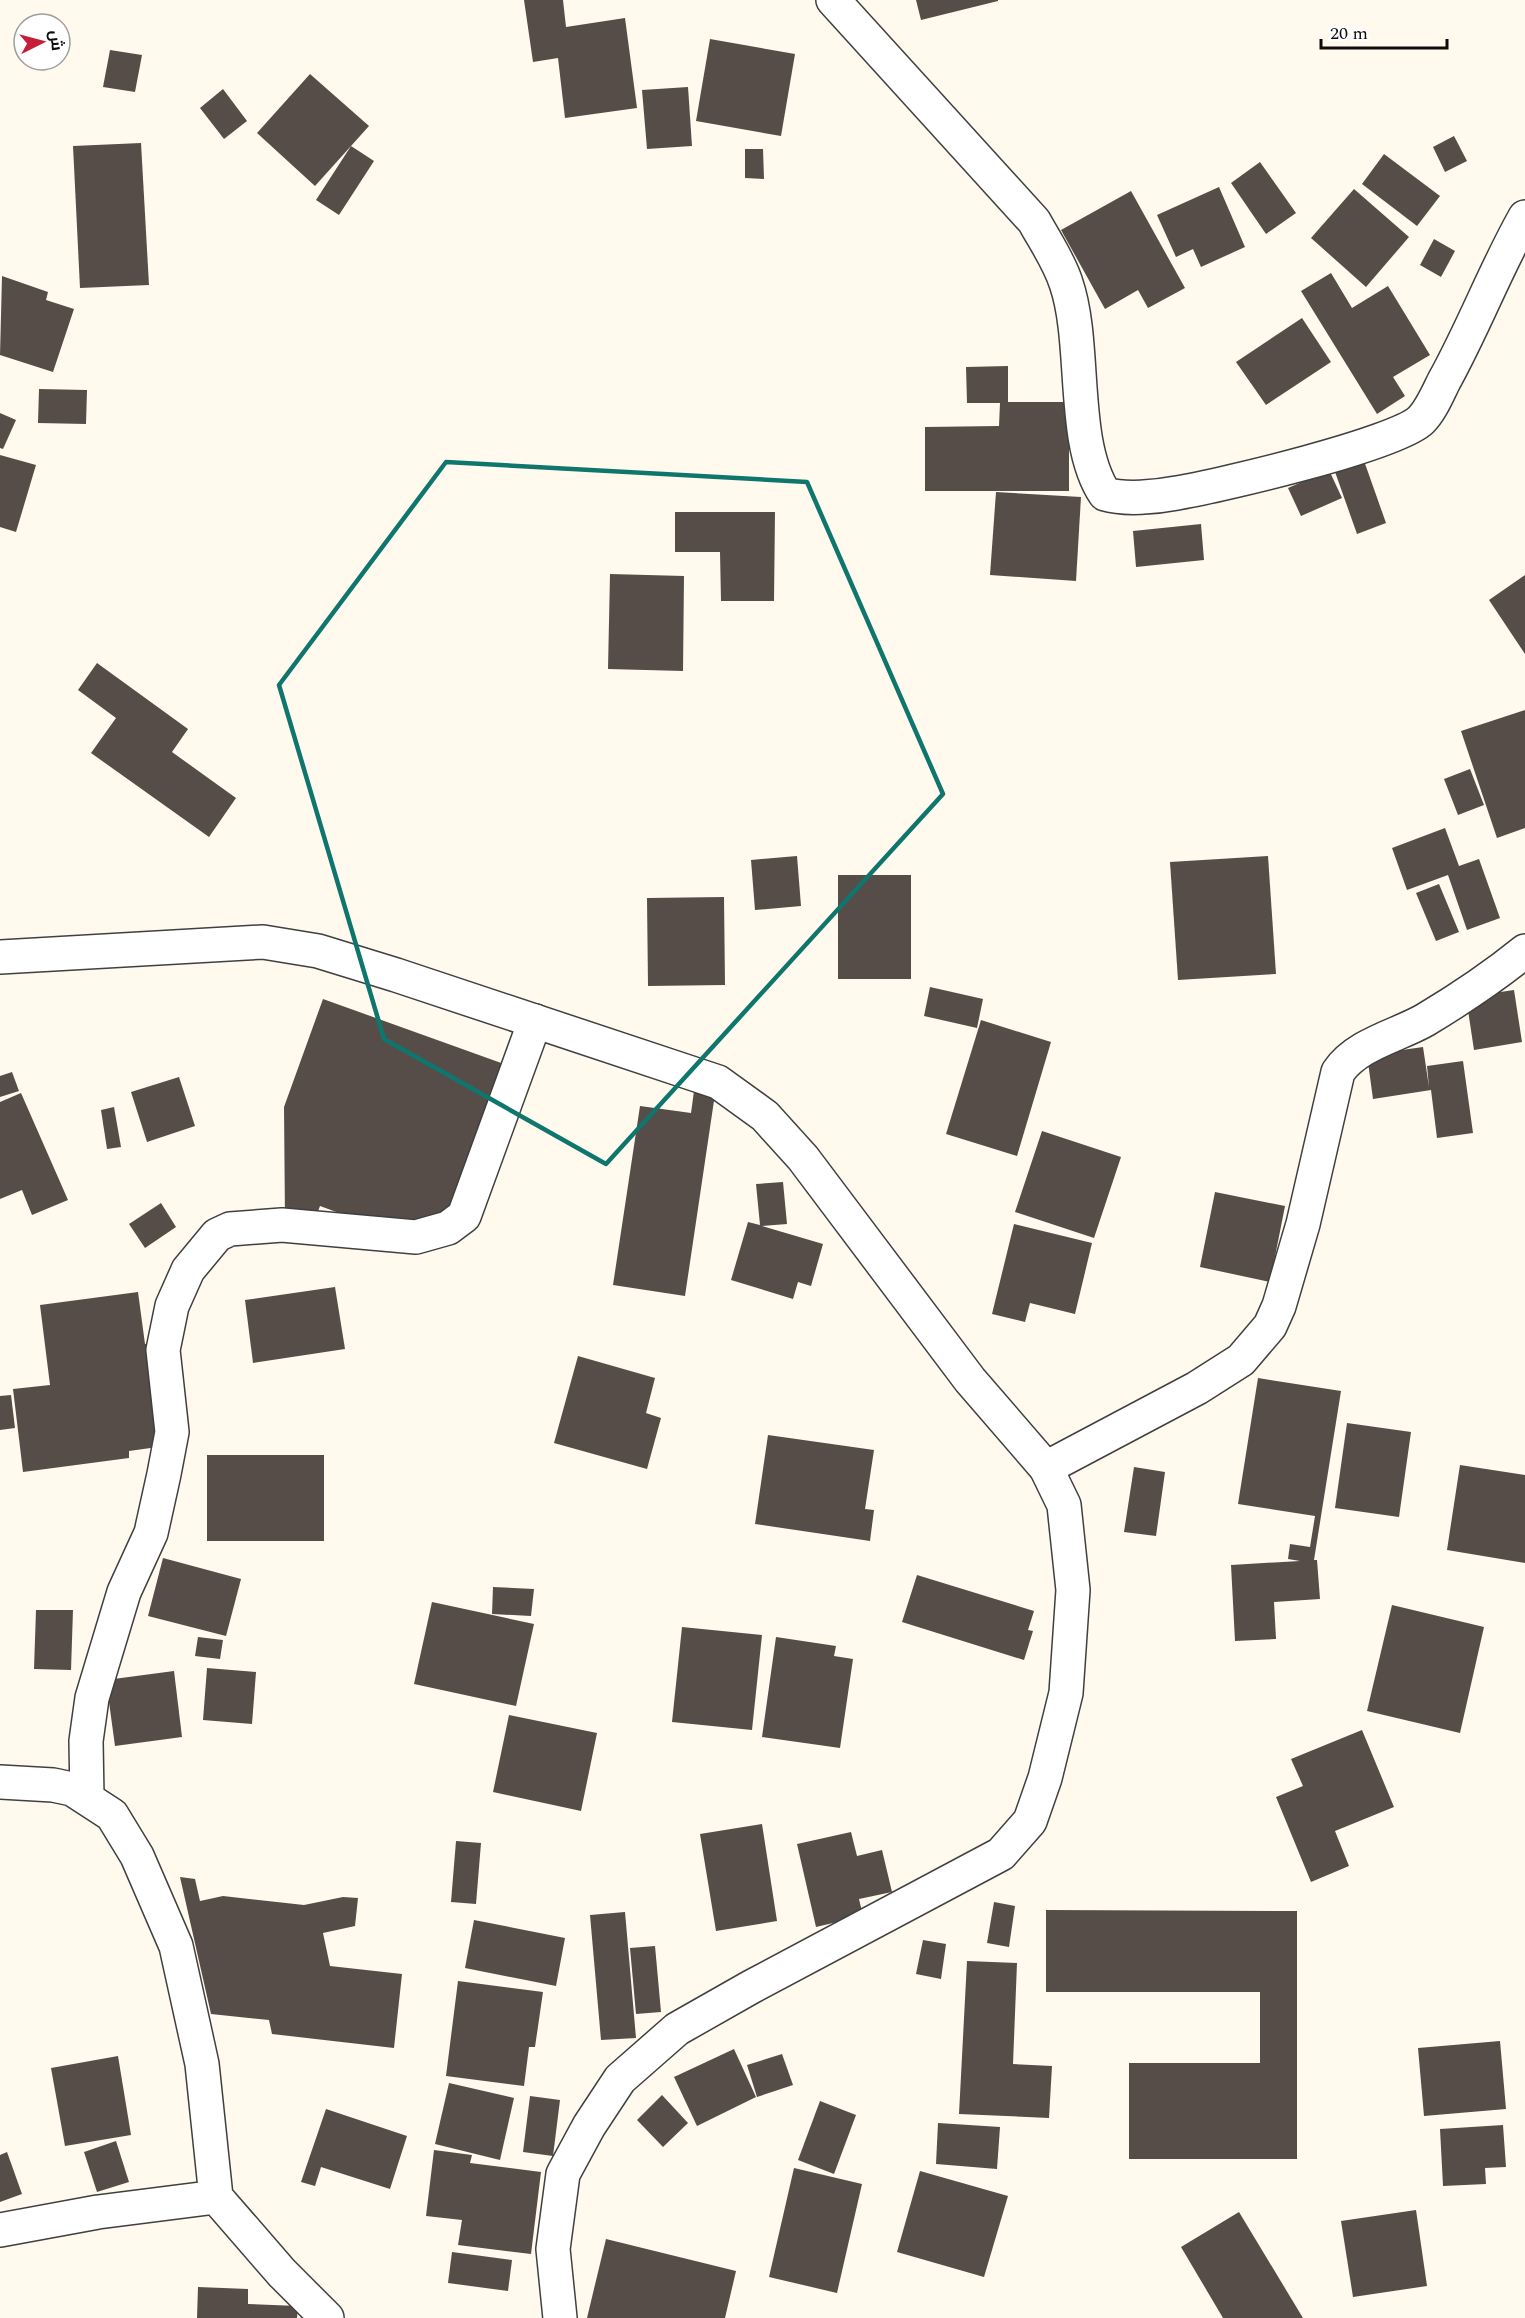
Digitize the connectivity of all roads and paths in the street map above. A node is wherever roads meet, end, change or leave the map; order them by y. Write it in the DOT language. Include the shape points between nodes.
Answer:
graph roads {
  1 [pos="833,0"];
  2 [pos="1525,217"];
  3 [pos="1525,951"];
  4 [pos="0,957"];
  5 [pos="535,1021"];
  6 [pos="1046,1468"];
  7 [pos="0,1782"];
  8 [pos="87,1797"];
  9 [pos="216,2197"];
  10 [pos="0,2230"];
  11 [pos="327,2318"];
  12 [pos="560,2318"];
  1 -- 2 [label="street" via="1034,221 1049,248 1066,283 1087,447 1093,472 1105,494 1176,494 1336,454 1405,432 1422,420 1431,404"];
  3 -- 6 [label="street" via="1488,981 1423,1021 1356,1054 1338,1072 1303,1224 1279,1306 1256,1344 1241,1360 1197,1388"];
  4 -- 5 [label="street" via="263,942 318,951"];
  5 -- 6 [label="street" via="718,1082 765,1116 803,1158 970,1380"];
  5 -- 8 [label="street" via="464,1216 448,1228 416,1237 282,1225 230,1229 218,1235 188,1270 172,1306 163,1350 172,1432 164,1474 151,1533 124,1592 93,1698 86,1741"];
  6 -- 12 [label="street" via="1064,1505 1073,1590 1066,1693 1030,1821 1001,1854 686,2024 620,2079 562,2174 553,2249"];
  7 -- 8 [label="street" via="53,1785"];
  8 -- 9 [label="street" via="112,1815 137,1856 176,1946 202,2064"];
  9 -- 10 [label="street"];
  9 -- 11 [label="street"];
}
